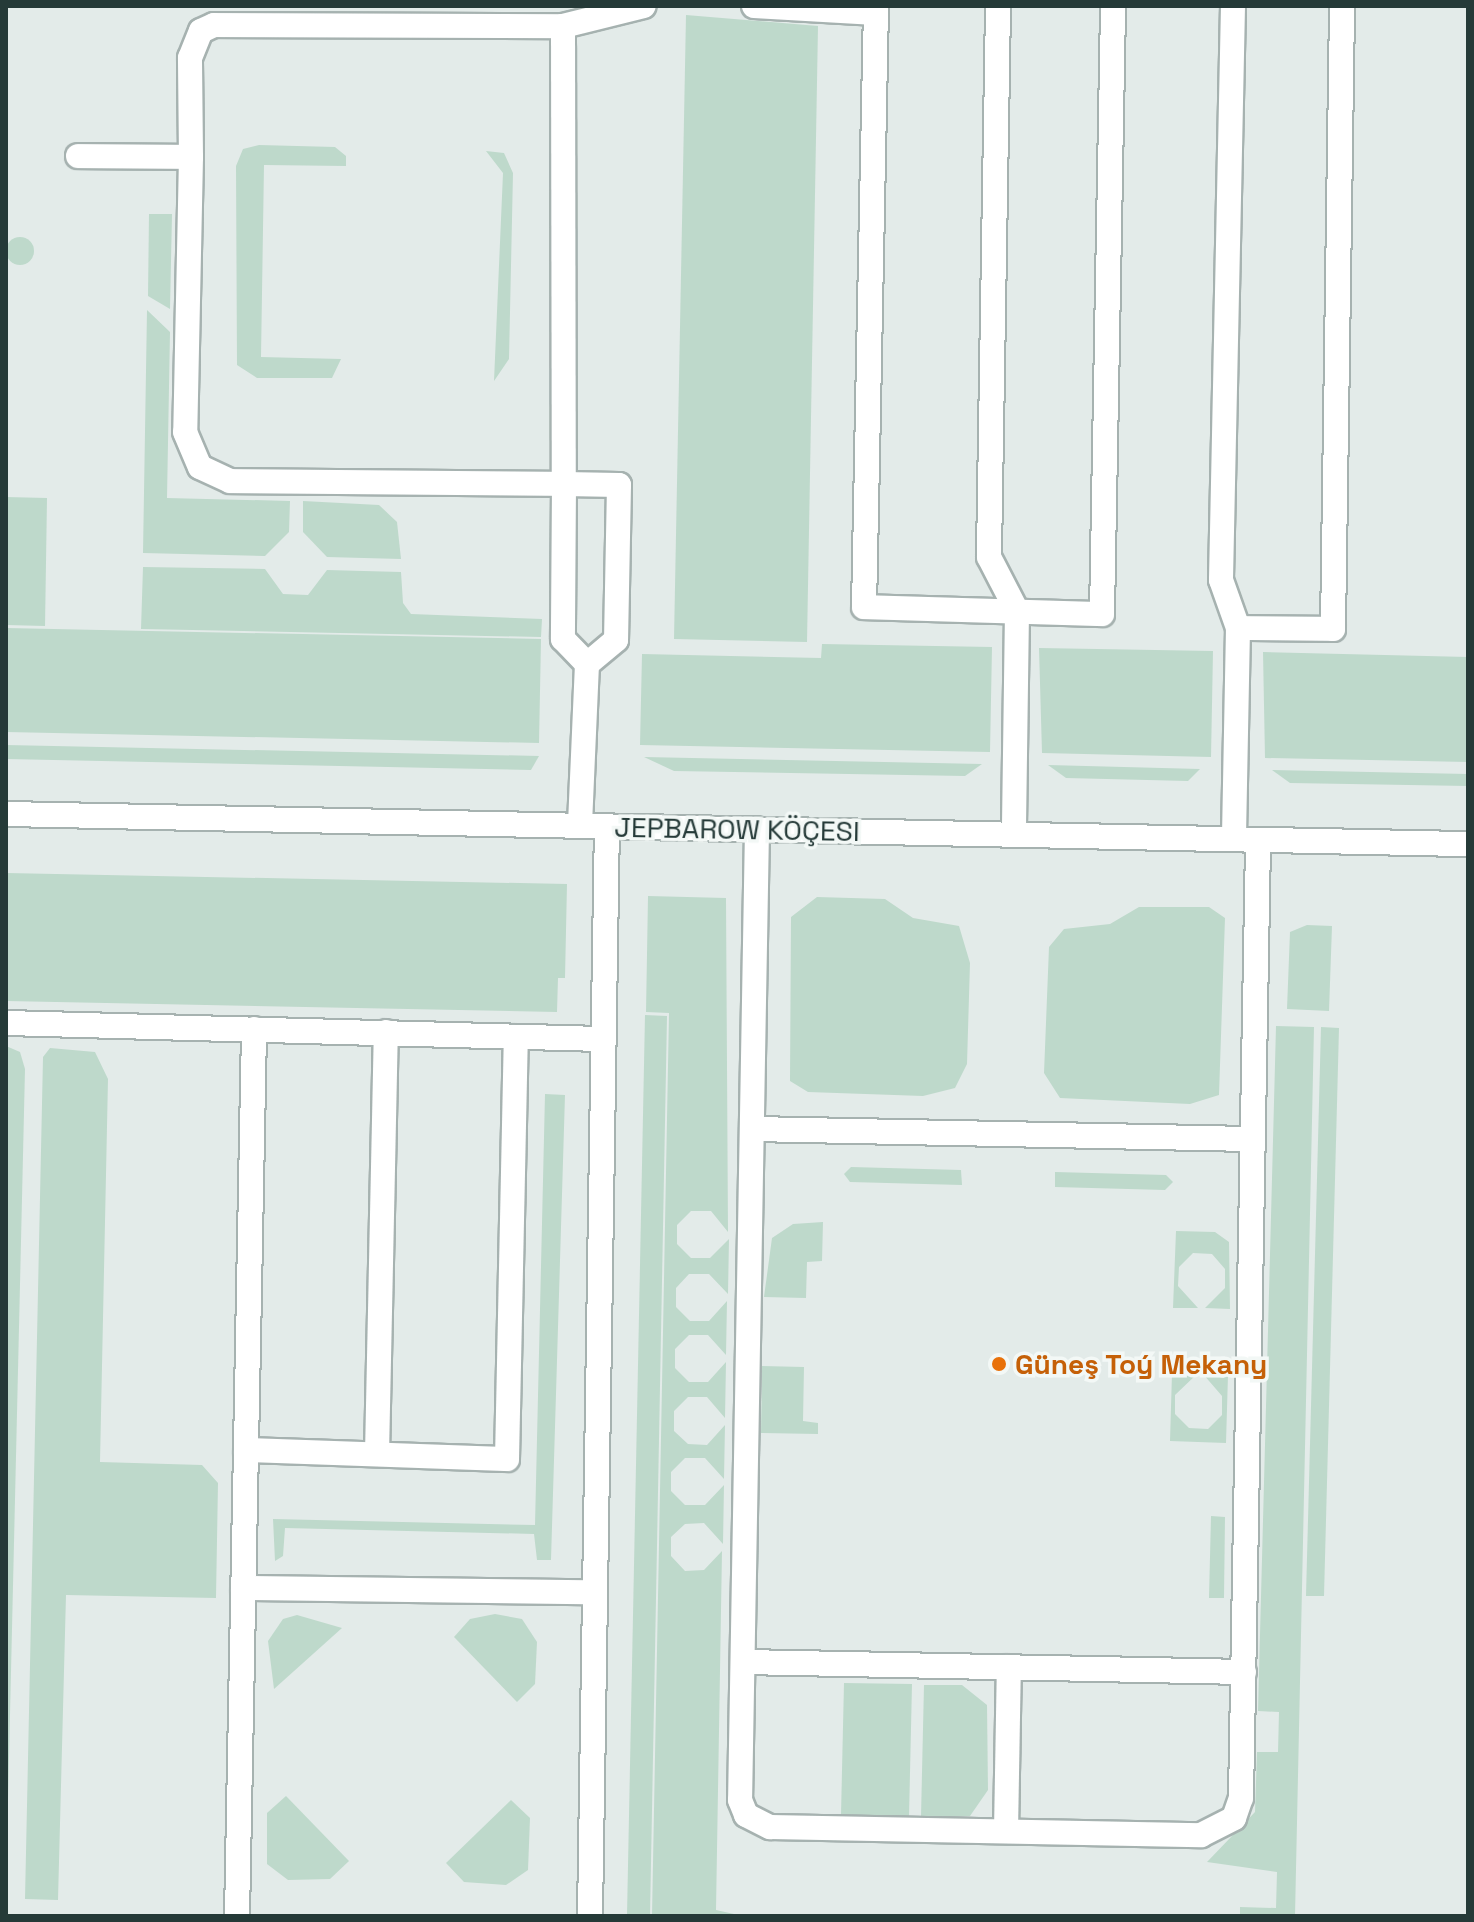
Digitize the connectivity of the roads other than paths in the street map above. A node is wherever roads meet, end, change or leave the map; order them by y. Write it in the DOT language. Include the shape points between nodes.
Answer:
graph roads {
  1 [pos="644,6"];
  2 [pos="754,6"];
  3 [pos="998,6"];
  4 [pos="1113,6"];
  5 [pos="1233,6"];
  6 [pos="1342,6"];
  7 [pos="876,9"];
  8 [pos="563,26"];
  9 [pos="78,156"];
  10 [pos="191,157"];
  11 [pos="564,484"];
  12 [pos="1017,611"];
  13 [pos="1238,628"];
  14 [pos="587,664"];
  15 [pos="6,814"];
  16 [pos="580,826"];
  17 [pos="607,826"];
  18 [pos="757,829"];
  19 [pos="1014,835"];
  20 [pos="1246,839"];
  21 [pos="1468,844"];
  22 [pos="6,1023"];
  23 [pos="254,1029"];
  24 [pos="386,1032"];
  25 [pos="516,1037"];
  26 [pos="602,1039"];
  27 [pos="752,1129"];
  28 [pos="1252,1139"];
  29 [pos="246,1450"];
  30 [pos="377,1454"];
  31 [pos="243,1588"];
  32 [pos="594,1592"];
  33 [pos="743,1662"];
  34 [pos="1009,1667"];
  35 [pos="1244,1672"];
  36 [pos="1006,1831"];
  37 [pos="237,1916"];
  38 [pos="590,1916"];
  1 -- 8 [label="street"];
  2 -- 7 [label="street"];
  3 -- 12 [label="street" via="989,557"];
  4 -- 12 [label="street" via="1102,614"];
  5 -- 13 [label="street" via="1221,580"];
  6 -- 13 [label="street" via="1333,629"];
  7 -- 12 [label="street" via="864,607"];
  8 -- 10 [label="street" via="214,25 201,31 190,58"];
  8 -- 11 [label="street"];
  9 -- 10 [label="street"];
  10 -- 11 [label="street" via="185,432 200,467 230,481"];
  11 -- 14 [label="street" via="563,639"];
  11 -- 14 [label="street" via="619,485 616,640"];
  12 -- 19 [label="street"];
  13 -- 20 [label="street"];
  14 -- 16 [label="street"];
  15 -- 16 [label="street, JEPBAROW KÖÇESI"];
  16 -- 17 [label="street, JEPBAROW KÖÇESI"];
  17 -- 18 [label="street, JEPBAROW KÖÇESI"];
  17 -- 26 [label="street"];
  18 -- 19 [label="street, JEPBAROW KÖÇESI"];
  18 -- 27 [label="street"];
  19 -- 20 [label="street, JEPBAROW KÖÇESI"];
  20 -- 21 [label="street, JEPBAROW KÖÇESI"];
  20 -- 28 [label="street"];
  22 -- 23 [label="street"];
  23 -- 24 [label="street"];
  23 -- 29 [label="street"];
  24 -- 25 [label="street"];
  24 -- 30 [label="street"];
  25 -- 26 [label="street"];
  25 -- 30 [label="street" via="507,1459"];
  26 -- 32 [label="street"];
  27 -- 28 [label="street"];
  27 -- 33 [label="street"];
  28 -- 35 [label="street"];
  29 -- 30 [label="street"];
  29 -- 31 [label="street"];
  31 -- 32 [label="street"];
  31 -- 37 [label="street"];
  32 -- 38 [label="street"];
  33 -- 34 [label="street"];
  33 -- 36 [label="street" via="740,1800 755,1823"];
  34 -- 35 [label="street"];
  34 -- 36 [label="street"];
  35 -- 36 [label="street" via="1241,1798 1221,1830"];
}
